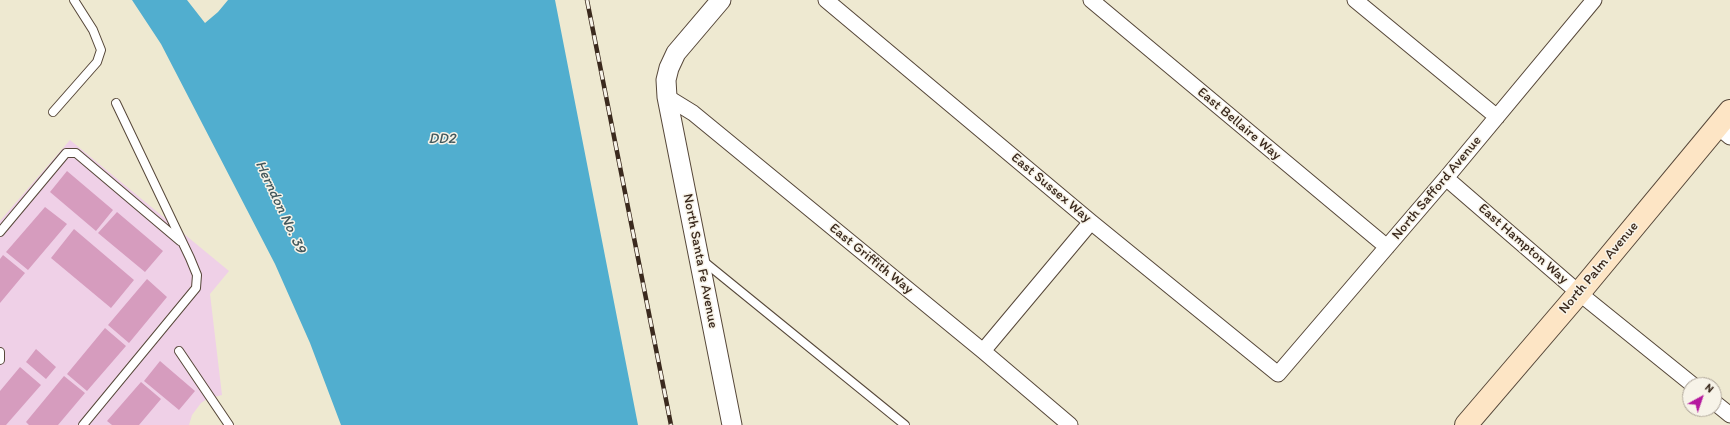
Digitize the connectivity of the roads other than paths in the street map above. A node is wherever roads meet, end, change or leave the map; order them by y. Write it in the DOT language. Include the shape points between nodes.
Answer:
graph roads {
  1 [pos="74,0"];
  2 [pos="721,0"];
  3 [pos="826,0"];
  4 [pos="1090,0"];
  5 [pos="1355,0"];
  6 [pos="1594,0"];
  7 [pos="667,97"];
  8 [pos="116,103"];
  9 [pos="53,112"];
  10 [pos="1497,117"];
  11 [pos="1726,125"];
  12 [pos="1446,178"];
  13 [pos="1091,222"];
  14 [pos="0,232"];
  15 [pos="183,243"];
  16 [pos="1387,247"];
  17 [pos="700,258"];
  18 [pos="1579,293"];
  19 [pos="983,350"];
  20 [pos="180,351"];
  21 [pos="0,352"];
  22 [pos="0,360"];
  23 [pos="1278,374"];
  24 [pos="1683,377"];
  25 [pos="1722,408"];
  26 [pos="1730,415"];
  27 [pos="83,425"];
  28 [pos="229,425"];
  29 [pos="732,425"];
  30 [pos="905,425"];
  31 [pos="1070,425"];
  32 [pos="1466,425"];
  1 -- 9 [label="lane" via="101,50 97,62"];
  2 -- 7 [label="street, North Santa Fe Avenue" via="676,53 666,80"];
  3 -- 13 [label="street, East Sussex Way"];
  4 -- 16 [label="street, East Bellaire Way"];
  5 -- 10 [label="street"];
  6 -- 10 [label="street, North Safford Avenue"];
  7 -- 17 [label="street, North Santa Fe Avenue"];
  7 -- 19 [label="street, East Griffith Way" via="693,113"];
  8 -- 15 [label="lane"];
  10 -- 12 [label="street, North Safford Avenue"];
  11 -- 18 [label="main road, North Palm Avenue"];
  12 -- 16 [label="street, North Safford Avenue"];
  12 -- 18 [label="street, East Hampton Way"];
  13 -- 19 [label="street"];
  13 -- 23 [label="street, East Sussex Way"];
  14 -- 15 [label="lane" via="66,154 76,153"];
  15 -- 27 [label="lane" via="197,275 196,288"];
  16 -- 23 [label="street, North Safford Avenue"];
  17 -- 29 [label="street, North Santa Fe Avenue"];
  17 -- 30 [label="lane"];
  18 -- 24 [label="street, East Hampton Way"];
  18 -- 32 [label="main road, North Palm Avenue"];
  19 -- 31 [label="street, East Griffith Way"];
  20 -- 28 [label="lane"];
  21 -- 22 [label="lane"];
  25 -- 26 [label="street"];
}
